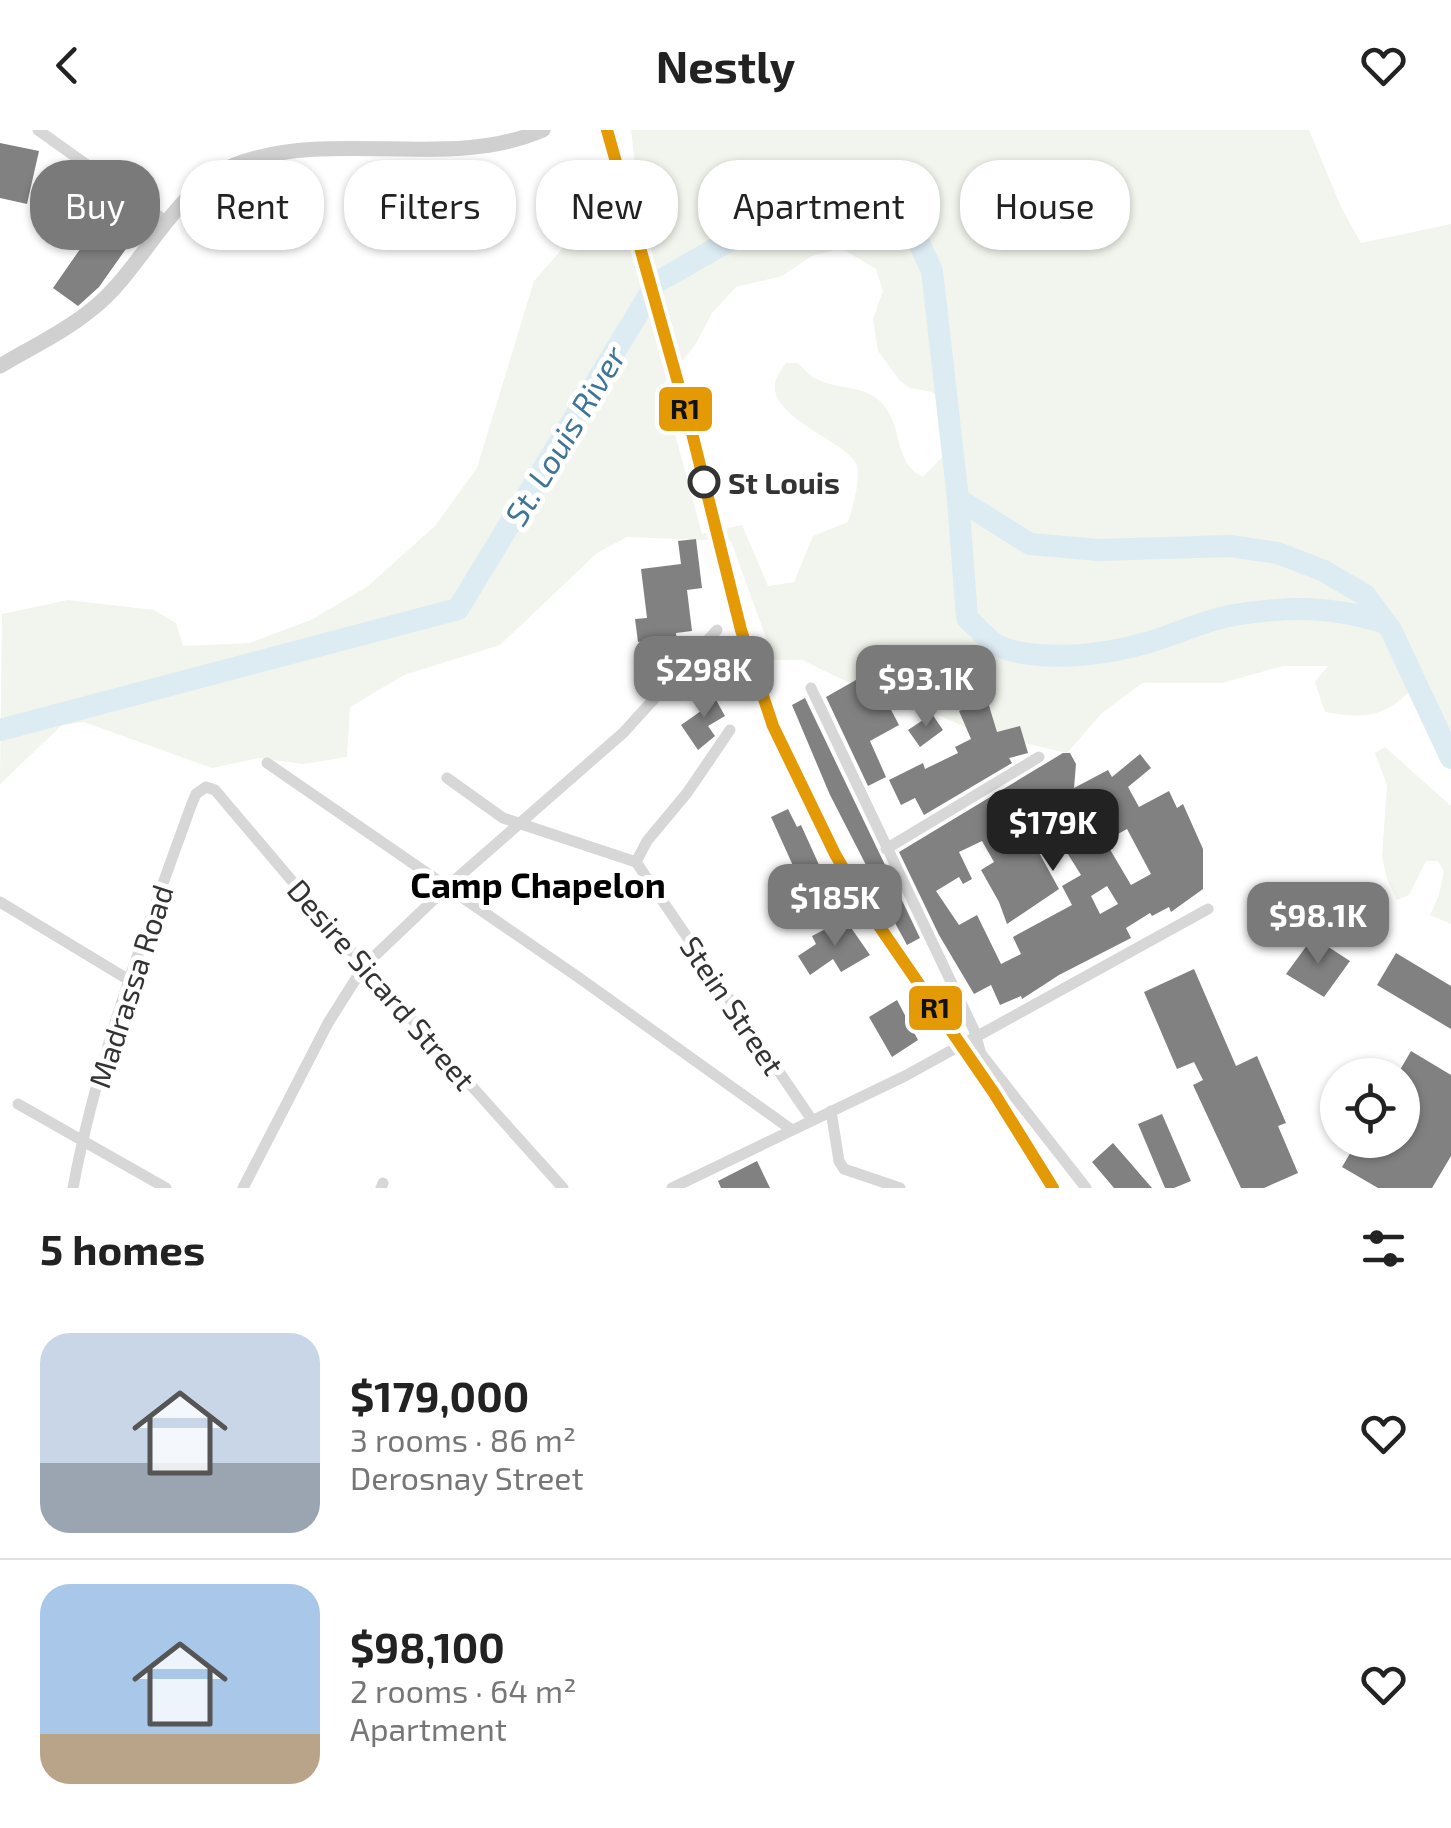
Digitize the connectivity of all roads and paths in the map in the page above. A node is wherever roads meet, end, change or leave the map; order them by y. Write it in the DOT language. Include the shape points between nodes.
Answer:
graph roads {
  1 [pos="38,130"];
  2 [pos="543,130"];
  3 [pos="168,222"];
  4 [pos="0,366"];
  5 [pos="718,630"];
  6 [pos="811,688"];
  7 [pos="730,730"];
  8 [pos="1038,757"];
  9 [pos="267,763"];
  10 [pos="448,778"];
  11 [pos="200,788"];
  12 [pos="518,824"];
  13 [pos="886,849"];
  14 [pos="636,862"];
  15 [pos="446,887"];
  16 [pos="0,902"];
  17 [pos="1208,909"];
  18 [pos="364,966"];
  19 [pos="129,980"];
  20 [pos="976,1035"];
  21 [pos="18,1104"];
  22 [pos="832,1111"];
  23 [pos="812,1120"];
  24 [pos="792,1130"];
  25 [pos="82,1140"];
  26 [pos="72,1188"];
  27 [pos="166,1188"];
  28 [pos="244,1188"];
  29 [pos="563,1188"];
  30 [pos="672,1188"];
  31 [pos="900,1188"];
  32 [pos="1086,1188"];
  1 -- 3 [label="street"];
  2 -- 3 [label="main road" via="490,145 332,145 245,160 209,178"];
  3 -- 4 [label="main road" via="91,311"];
  5 -- 12 [label="street" via="622,733"];
  6 -- 13 [label="street"];
  7 -- 14 [label="street"];
  8 -- 13 [label="street"];
  9 -- 15 [label="street"];
  10 -- 12 [label="street"];
  11 -- 18 [label="street, Desire Sicard Street" via="216,790"];
  11 -- 19 [label="street, Madrassa Road"];
  12 -- 14 [label="street"];
  12 -- 15 [label="street"];
  13 -- 20 [label="street"];
  14 -- 23 [label="street, Stein Street"];
  15 -- 18 [label="street"];
  15 -- 24 [label="street"];
  16 -- 19 [label="street"];
  17 -- 20 [label="street"];
  18 -- 28 [label="street" via="328,1022"];
  18 -- 29 [label="street, Desire Sicard Street"];
  19 -- 25 [label="street, Madrassa Road"];
  20 -- 22 [label="street"];
  20 -- 32 [label="street" via="981,1054"];
  21 -- 25 [label="street"];
  22 -- 23 [label="street"];
  22 -- 31 [label="street" via="844,1169"];
  23 -- 24 [label="street"];
  24 -- 30 [label="street"];
  25 -- 26 [label="street, Madrassa Road"];
  25 -- 27 [label="street"];
}
